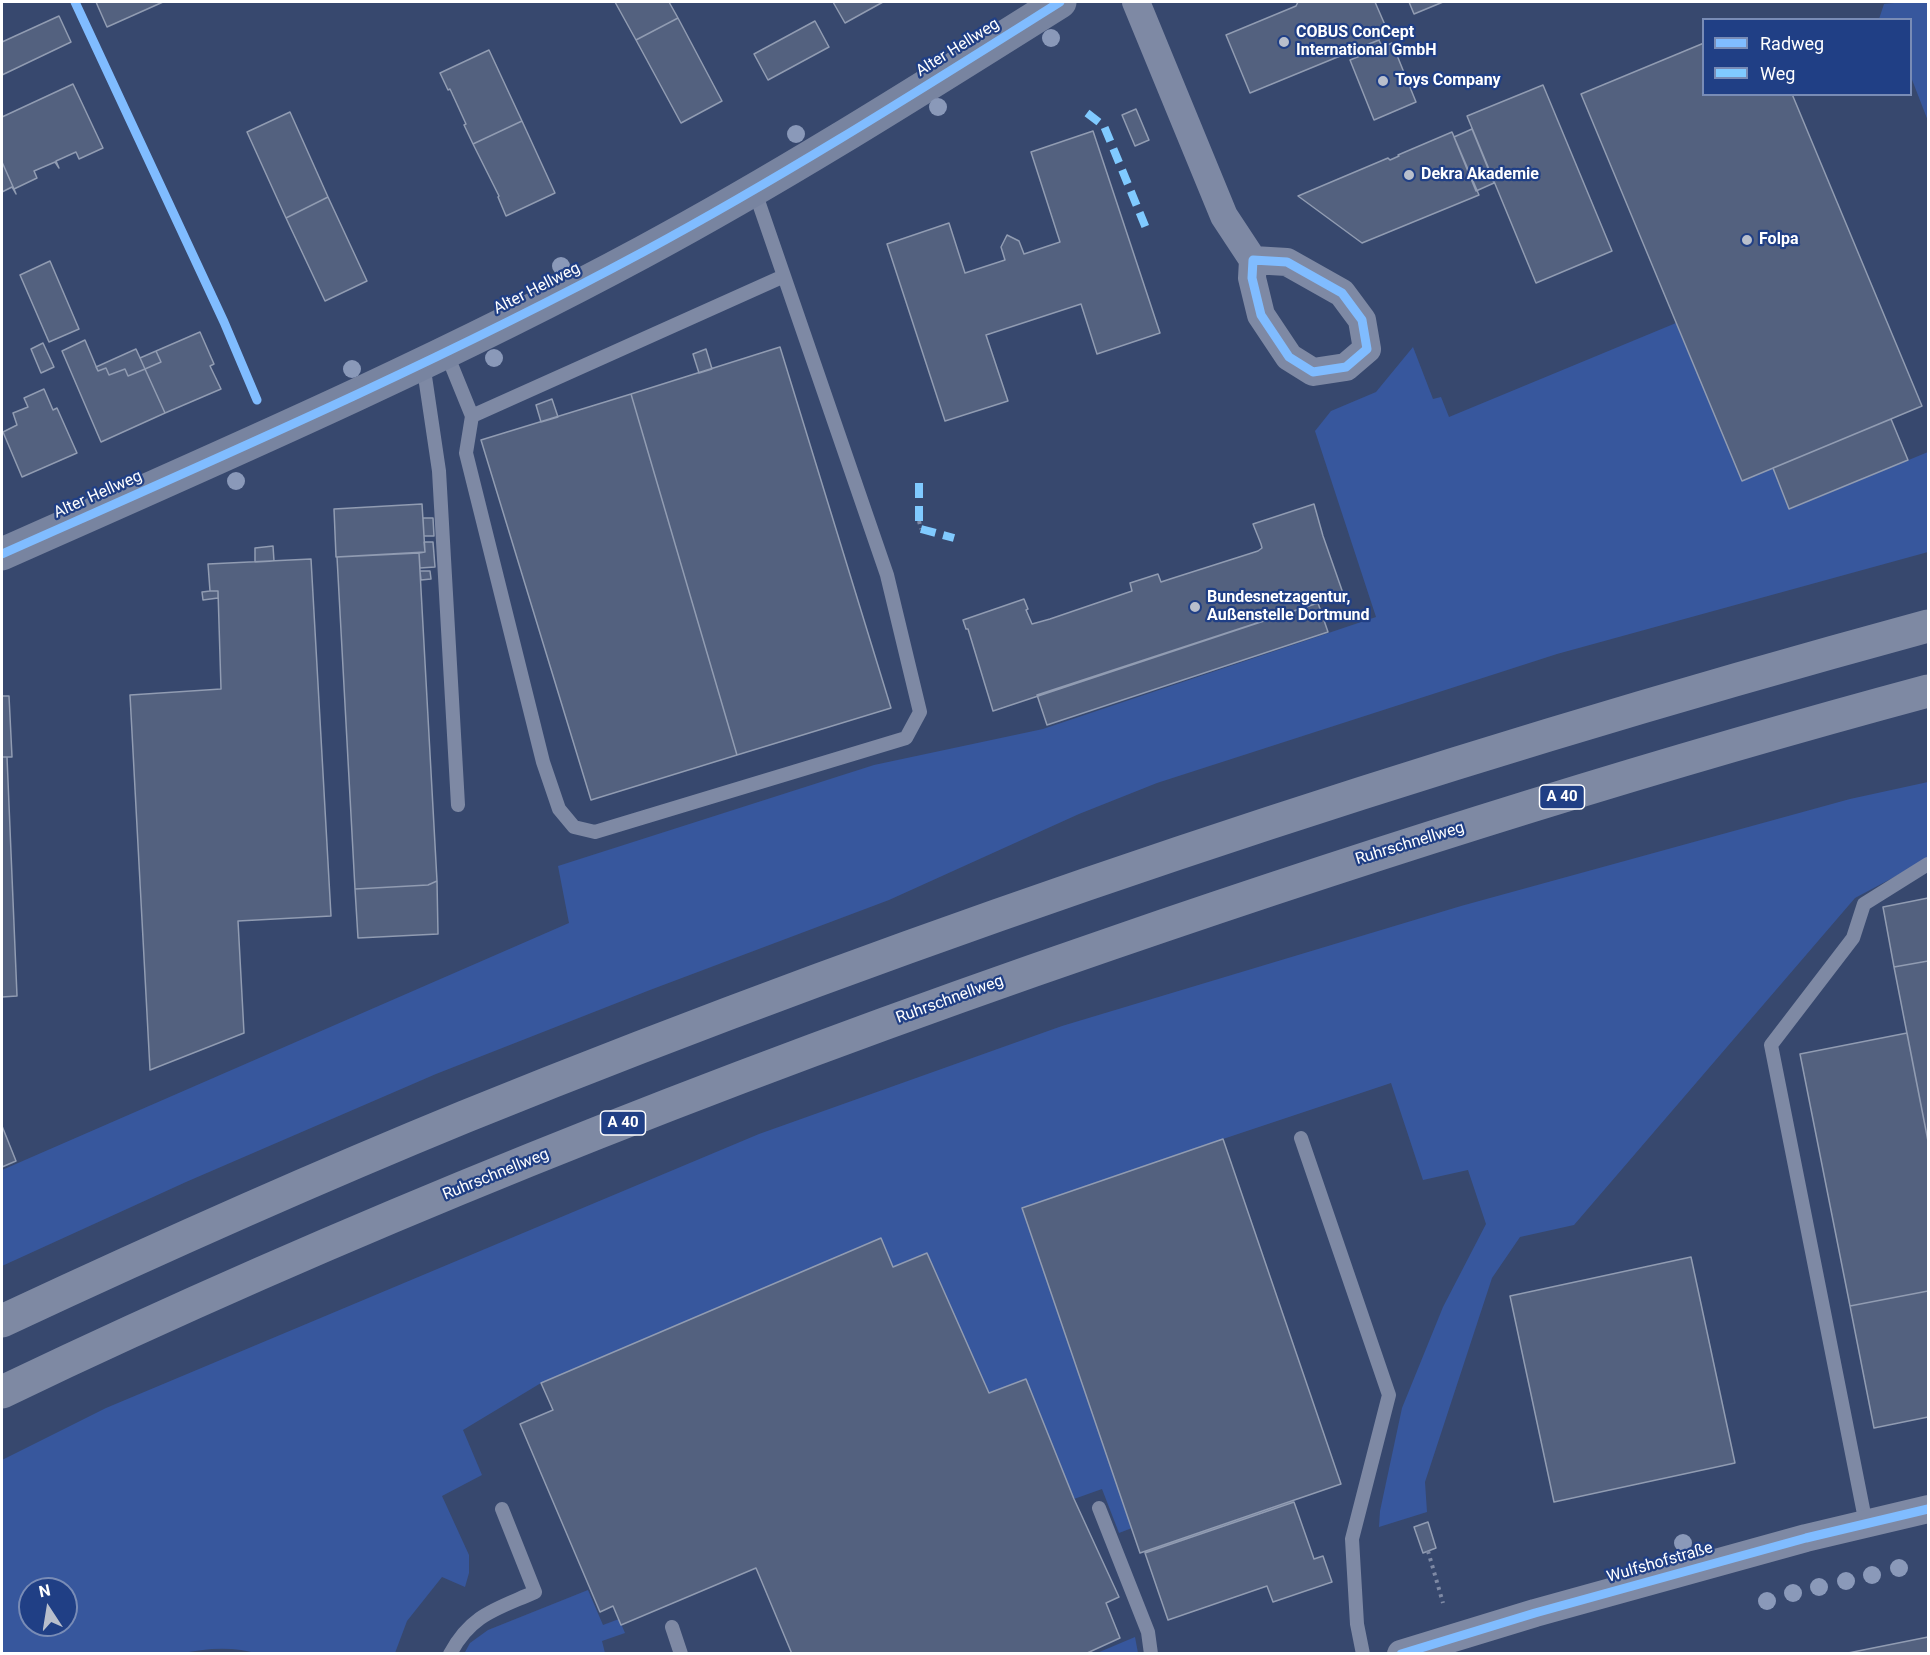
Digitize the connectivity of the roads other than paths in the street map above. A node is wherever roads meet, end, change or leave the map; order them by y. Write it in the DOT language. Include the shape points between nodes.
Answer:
graph roads {
  1 [pos="1060,2"];
  2 [pos="1136,2"];
  3 [pos="754,189"];
  4 [pos="1253,260"];
  5 [pos="784,276"];
  6 [pos="435,357"];
  7 [pos="472,417"];
  8 [pos="2,554"];
  9 [pos="1929,608"];
  10 [pos="1929,626"];
  11 [pos="1716,685"];
  12 [pos="1929,691"];
  13 [pos="458,805"];
  14 [pos="1929,864"];
  15 [pos="1301,1138"];
  16 [pos="2,1321"];
  17 [pos="2,1392"];
  18 [pos="1099,1508"];
  19 [pos="502,1509"];
  20 [pos="1929,1509"];
  21 [pos="1866,1524"];
  22 [pos="672,1627"];
  23 [pos="450,1653"];
  24 [pos="681,1653"];
  25 [pos="1151,1653"];
  26 [pos="1363,1653"];
  27 [pos="1401,1653"];
  1 -- 3 [label="street, Alter Hellweg"];
  2 -- 4 [label="street" via="1224,216"];
  3 -- 5 [label="lane"];
  3 -- 6 [label="street, Alter Hellweg" via="634,256"];
  5 -- 7 [label="lane"];
  5 -- 7 [label="lane" via="887,575 920,712 906,738 595,832 574,827 559,809 543,762 474,488 466,453"];
  6 -- 7 [label="lane"];
  6 -- 8 [label="street, Alter Hellweg"];
  6 -- 13 [label="lane"];
  9 -- 11 [label="highway"];
  10 -- 11 [label="highway"];
  11 -- 16 [label="highway" via="1282,819 848,969 460,1119 164,1246"];
  12 -- 17 [label="highway, Ruhrschnellweg / A 40" via="1615,781 1351,863 929,1007 655,1110 416,1208"];
  14 -- 21 [label="lane" via="1864,904 1853,938 1771,1045"];
  15 -- 26 [label="lane" via="1389,1395 1352,1539 1357,1624"];
  18 -- 25 [label="lane" via="1148,1632"];
  19 -- 23 [label="lane" via="535,1592 481,1616 462,1634"];
  20 -- 21 [label="street, Wulfshofstraße"];
  21 -- 27 [label="street, Wulfshofstraße"];
  22 -- 24 [label="lane"];
}
